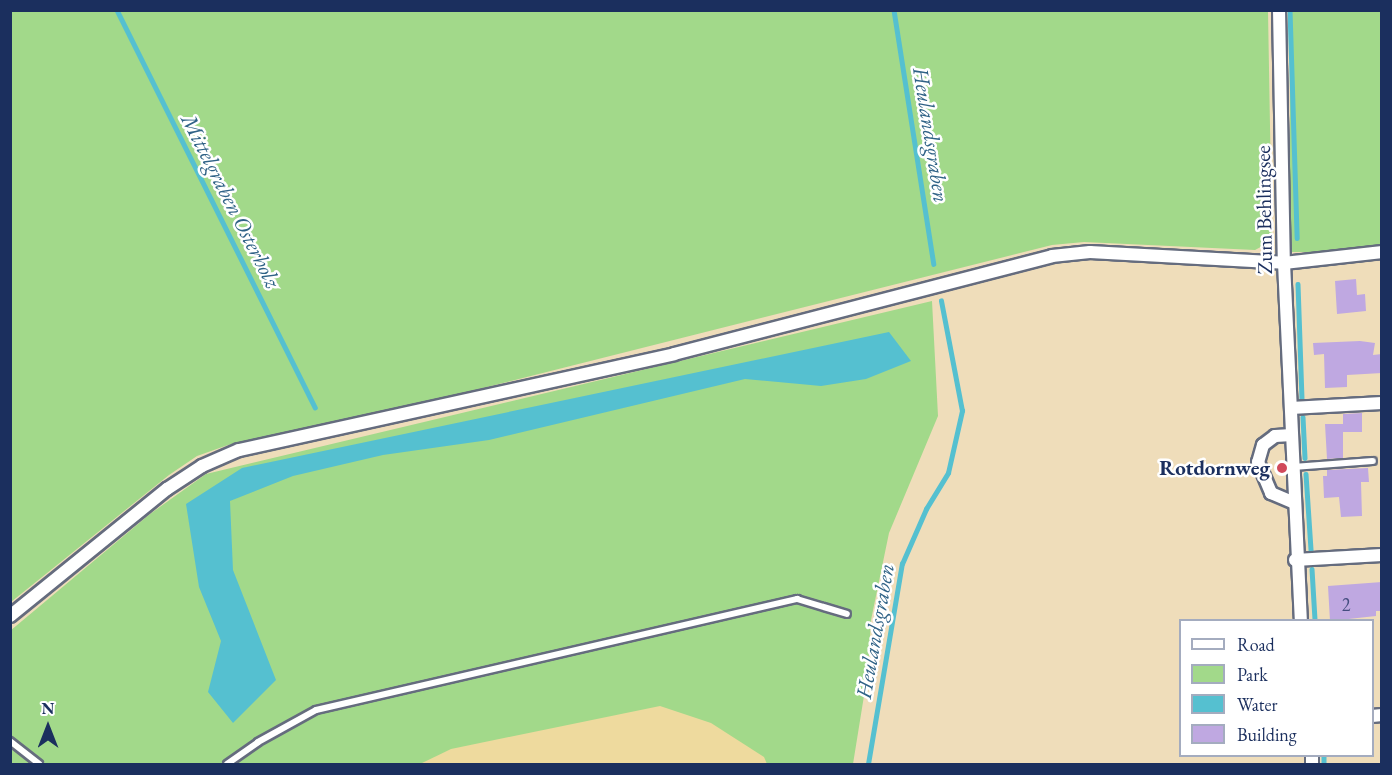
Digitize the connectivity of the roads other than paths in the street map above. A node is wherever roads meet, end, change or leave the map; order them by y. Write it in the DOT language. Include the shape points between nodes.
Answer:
graph roads {
  1 [pos="1279,10"];
  2 [pos="1382,252"];
  3 [pos="1284,263"];
  4 [pos="1382,403"];
  5 [pos="1291,408"];
  6 [pos="1292,435"];
  7 [pos="1373,461"];
  8 [pos="1293,468"];
  9 [pos="1294,503"];
  10 [pos="1382,555"];
  11 [pos="1295,560"];
  12 [pos="847,614"];
  13 [pos="10,616"];
  14 [pos="1301,619"];
  15 [pos="10,741"];
  16 [pos="39,765"];
  17 [pos="227,765"];
  1 -- 3 [label="street, Zum Behlingsee"];
  2 -- 3 [label="street"];
  3 -- 5 [label="street, Zum Behlingsee"];
  3 -- 13 [label="street" via="1090,252 1052,256 674,354 239,450 202,466 167,489"];
  4 -- 5 [label="street"];
  5 -- 6 [label="street, Zum Behlingsee"];
  6 -- 8 [label="street, Zum Behlingsee"];
  6 -- 9 [label="street" via="1275,436 1263,445 1258,462 1271,492"];
  7 -- 8 [label="lane"];
  8 -- 9 [label="street, Zum Behlingsee"];
  9 -- 11 [label="street, Zum Behlingsee"];
  10 -- 11 [label="street"];
  11 -- 14 [label="street, Zum Behlingsee"];
  12 -- 17 [label="lane" via="797,599 316,710 258,742"];
  15 -- 16 [label="lane"];
}
